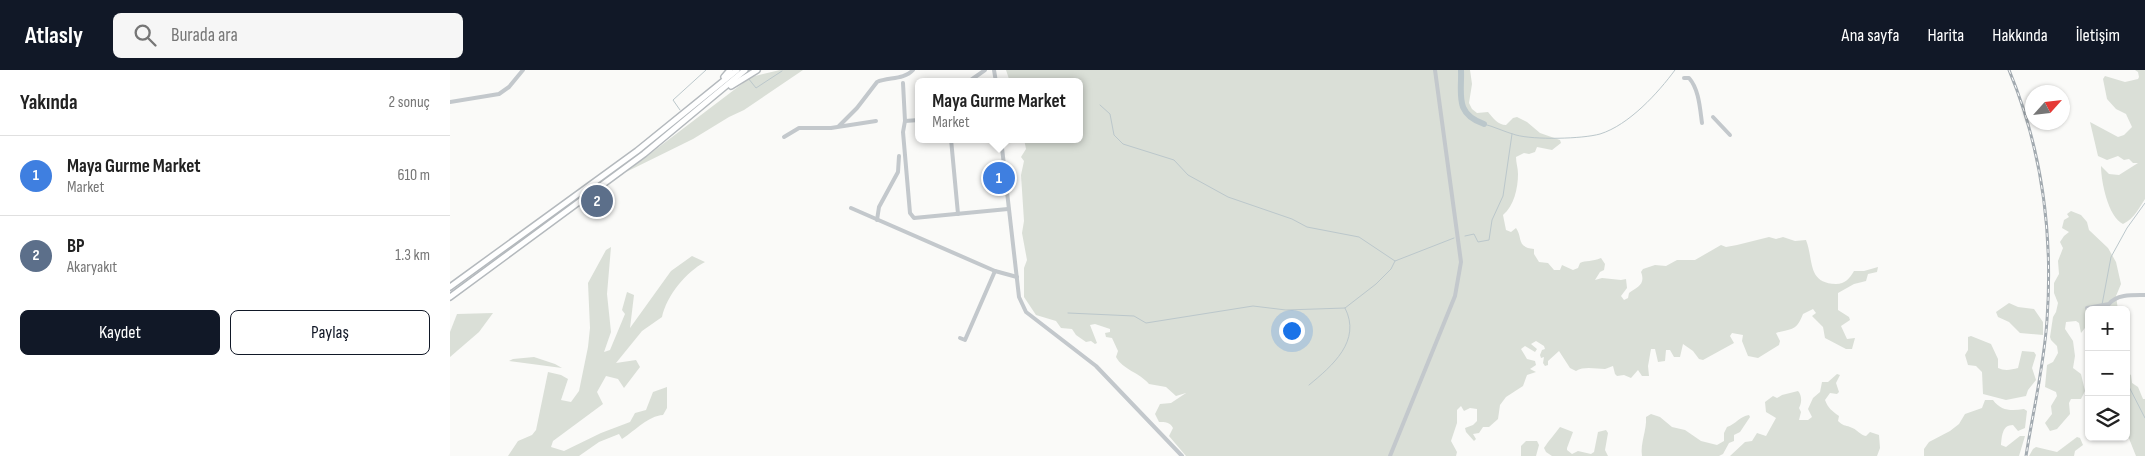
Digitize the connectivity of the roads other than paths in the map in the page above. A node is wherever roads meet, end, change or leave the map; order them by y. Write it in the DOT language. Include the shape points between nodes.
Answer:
graph roads {
  1 [pos="523,70"];
  2 [pos="730,70"];
  3 [pos="737,70"];
  4 [pos="745,70"];
  5 [pos="757,70"];
  6 [pos="913,70"];
  7 [pos="985,70"];
  8 [pos="1435,70"];
  9 [pos="974,78"];
  10 [pos="1684,78"];
  11 [pos="903,83"];
  12 [pos="714,89"];
  13 [pos="718,95"];
  14 [pos="450,102"];
  15 [pos="1713,117"];
  16 [pos="915,120"];
  17 [pos="876,121"];
  18 [pos="905,121"];
  19 [pos="1702,123"];
  20 [pos="839,126"];
  21 [pos="1730,135"];
  22 [pos="784,137"];
  23 [pos="951,143"];
  24 [pos="1001,143"];
  25 [pos="899,156"];
  26 [pos="851,208"];
  27 [pos="1008,209"];
  28 [pos="958,214"];
  29 [pos="877,220"];
  30 [pos="995,271"];
  31 [pos="1017,278"];
  32 [pos="450,287"];
  33 [pos="2145,295"];
  34 [pos="450,297"];
  35 [pos="2102,306"];
  36 [pos="960,338"];
  37 [pos="1182,456"];
  38 [pos="1390,456"];
  1 -- 14 [label="street" via="499,94"];
  2 -- 12 [label="highway"];
  3 -- 12 [label="highway"];
  4 -- 13 [label="highway"];
  5 -- 13 [label="highway"];
  6 -- 20 [label="street" via="901,77 877,82"];
  7 -- 9 [label="street"];
  8 -- 38 [label="street" via="1461,262 1455,296"];
  10 -- 19 [label="street" via="1692,81"];
  11 -- 18 [label="street"];
  12 -- 32 [label="highway" via="637,151"];
  13 -- 34 [label="highway" via="644,154"];
  15 -- 21 [label="street"];
  16 -- 18 [label="street"];
  17 -- 20 [label="street"];
  18 -- 28 [label="street" via="903,132 910,214 914,218"];
  20 -- 22 [label="street" via="799,128"];
  23 -- 28 [label="street"];
  24 -- 27 [label="street"];
  25 -- 29 [label="street" via="898,172 879,206"];
  26 -- 29 [label="street"];
  27 -- 28 [label="street"];
  27 -- 31 [label="street"];
  29 -- 30 [label="street"];
  30 -- 31 [label="street"];
  30 -- 36 [label="street" via="965,340"];
  31 -- 37 [label="street" via="1019,297 1026,312 1096,366"];
  33 -- 35 [label="street" via="2119,297"];
}
